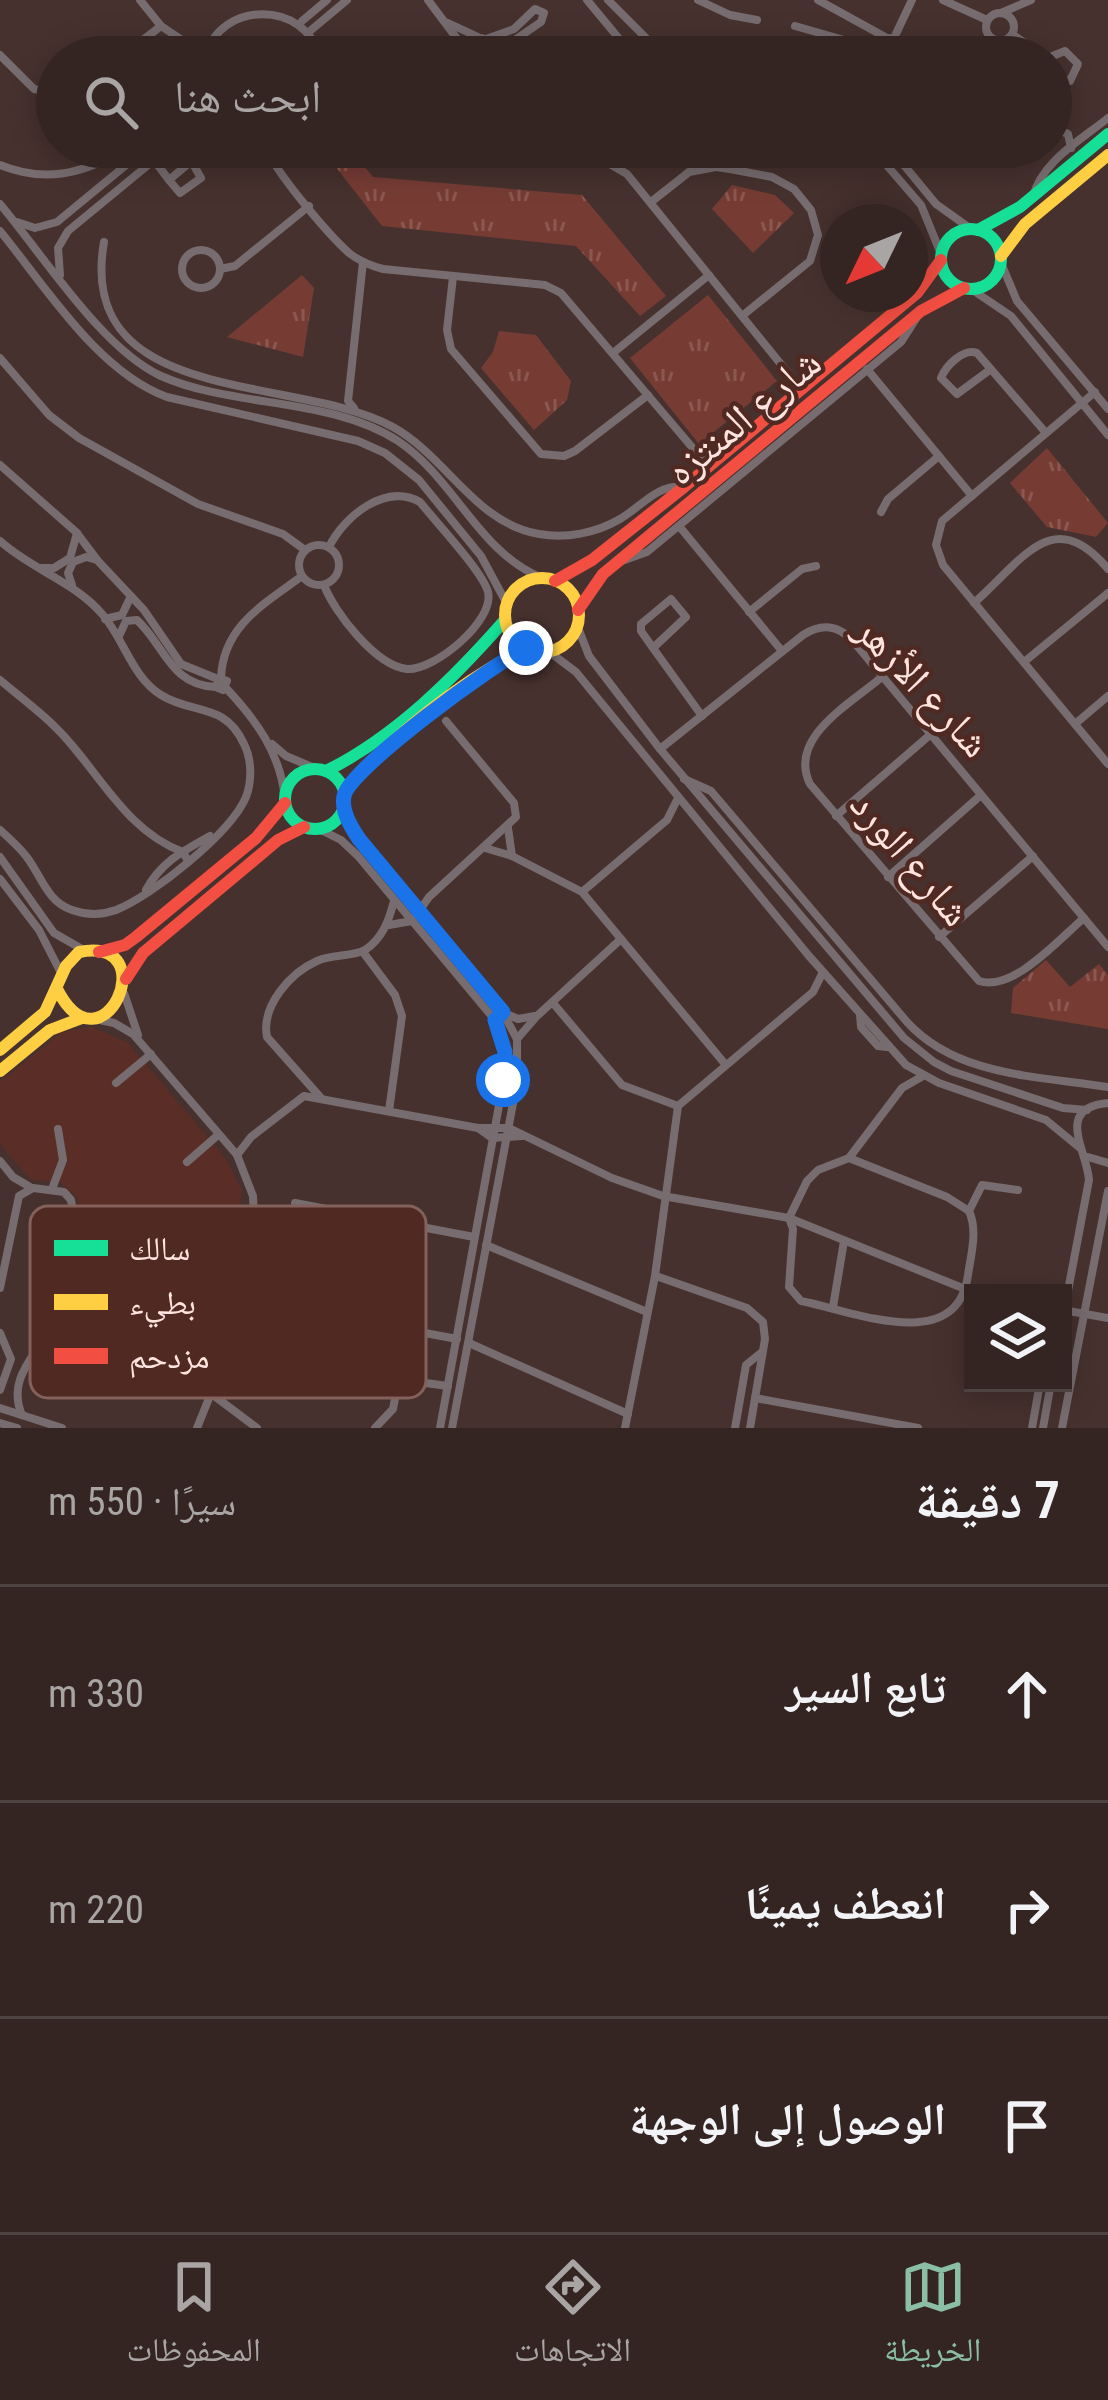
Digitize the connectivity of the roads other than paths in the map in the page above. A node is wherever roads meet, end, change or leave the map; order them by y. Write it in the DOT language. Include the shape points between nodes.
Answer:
graph roads {
  1 [pos="140,0"];
  2 [pos="327,0"];
  3 [pos="346,0"];
  4 [pos="428,0"];
  5 [pos="587,0"];
  6 [pos="608,0"];
  7 [pos="698,0"];
  8 [pos="818,0"];
  9 [pos="913,0"];
  10 [pos="944,0"];
  11 [pos="1030,0"];
  12 [pos="1001,13"];
  13 [pos="757,20"];
  14 [pos="987,20"];
  15 [pos="302,21"];
  16 [pos="447,22"];
  17 [pos="1013,22"];
  18 [pos="161,26"];
  19 [pos="795,26"];
  20 [pos="310,31"];
  21 [pos="1012,34"];
  22 [pos="148,36"];
  23 [pos="177,36"];
  24 [pos="215,36"];
  25 [pos="312,36"];
  26 [pos="456,36"];
  27 [pos="478,36"];
  28 [pos="488,36"];
  29 [pos="514,36"];
  30 [pos="618,36"];
  31 [pos="644,36"];
  32 [pos="826,36"];
  33 [pos="886,36"];
  34 [pos="895,36"];
  35 [pos="990,36"];
  36 [pos="1009,36"];
  37 [pos="1015,36"];
  38 [pos="0,56"];
  39 [pos="36,89"];
  40 [pos="1108,118"];
  41 [pos="1108,134"];
  42 [pos="1072,148"];
  43 [pos="1105,162"];
  44 [pos="1072,164"];
  45 [pos="0,165"];
  46 [pos="88,168"];
  47 [pos="123,168"];
  48 [pos="144,168"];
  49 [pos="160,168"];
  50 [pos="277,168"];
  51 [pos="620,168"];
  52 [pos="712,168"];
  53 [pos="722,168"];
  54 [pos="889,168"];
  55 [pos="908,168"];
  56 [pos="1048,168"];
  57 [pos="1068,168"];
  58 [pos="169,180"];
  59 [pos="1033,197"];
  60 [pos="651,202"];
  61 [pos="0,204"];
  62 [pos="309,206"];
  63 [pos="13,219"];
  64 [pos="975,229"];
  65 [pos="0,231"];
  66 [pos="104,242"];
  67 [pos="941,257"];
  68 [pos="1001,260"];
  69 [pos="363,262"];
  70 [pos="220,269"];
  71 [pos="709,274"];
  72 [pos="60,277"];
  73 [pos="453,277"];
  74 [pos="968,288"];
  75 [pos="928,306"];
  76 [pos="920,312"];
  77 [pos="920,312"];
  78 [pos="742,316"];
  79 [pos="613,353"];
  80 [pos="0,358"];
  81 [pos="152,358"];
  82 [pos="830,364"];
  83 [pos="146,368"];
  84 [pos="867,369"];
  85 [pos="991,369"];
  86 [pos="841,376"];
  87 [pos="801,389"];
  88 [pos="1095,392"];
  89 [pos="648,395"];
  90 [pos="245,396"];
  91 [pos="343,403"];
  92 [pos="1082,403"];
  93 [pos="279,404"];
  94 [pos="1108,409"];
  95 [pos="241,414"];
  96 [pos="330,416"];
  97 [pos="358,418"];
  98 [pos="274,421"];
  99 [pos="1046,433"];
  100 [pos="1108,435"];
  101 [pos="939,456"];
  102 [pos="0,465"];
  103 [pos="708,466"];
  104 [pos="448,480"];
  105 [pos="684,487"];
  106 [pos="972,496"];
  107 [pos="694,499"];
  108 [pos="880,512"];
  109 [pos="679,526"];
  110 [pos="76,532"];
  111 [pos="0,541"];
  112 [pos="329,547"];
  113 [pos="305,550"];
  114 [pos="72,560"];
  115 [pos="98,561"];
  116 [pos="617,562"];
  117 [pos="37,566"];
  118 [pos="816,566"];
  119 [pos="578,568"];
  120 [pos="1108,569"];
  121 [pos="302,576"];
  122 [pos="548,579"];
  123 [pos="324,585"];
  124 [pos="72,586"];
  125 [pos="591,586"];
  126 [pos="1108,593"];
  127 [pos="131,595"];
  128 [pos="974,603"];
  129 [pos="506,604"];
  130 [pos="749,612"];
  131 [pos="124,618"];
  132 [pos="578,618"];
  133 [pos="105,619"];
  134 [pos="505,620"];
  135 [pos="119,638"];
  136 [pos="526,648"];
  137 [pos="653,648"];
  138 [pos="548,651"];
  139 [pos="782,652"];
  140 [pos="1024,662"];
  141 [pos="883,676"];
  142 [pos="0,680"];
  143 [pos="220,683"];
  144 [pos="1108,696"];
  145 [pos="702,716"];
  146 [pos="446,721"];
  147 [pos="1075,724"];
  148 [pos="931,734"];
  149 [pos="268,741"];
  150 [pos="660,749"];
  151 [pos="1108,764"];
  152 [pos="322,770"];
  153 [pos="684,779"];
  154 [pos="344,792"];
  155 [pos="982,795"];
  156 [pos="678,798"];
  157 [pos="285,801"];
  158 [pos="343,808"];
  159 [pos="691,815"];
  160 [pos="836,816"];
  161 [pos="668,820"];
  162 [pos="222,828"];
  163 [pos="311,828"];
  164 [pos="508,828"];
  165 [pos="0,830"];
  166 [pos="160,842"];
  167 [pos="485,848"];
  168 [pos="180,850"];
  169 [pos="512,856"];
  170 [pos="1033,856"];
  171 [pos="0,857"];
  172 [pos="188,861"];
  173 [pos="164,864"];
  174 [pos="760,870"];
  175 [pos="173,873"];
  176 [pos="3,874"];
  177 [pos="888,877"];
  178 [pos="746,882"];
  179 [pos="145,892"];
  180 [pos="582,892"];
  181 [pos="404,893"];
  182 [pos="429,897"];
  183 [pos="394,901"];
  184 [pos="421,913"];
  185 [pos="1084,918"];
  186 [pos="412,921"];
  187 [pos="388,925"];
  188 [pos="939,937"];
  189 [pos="621,939"];
  190 [pos="1108,947"];
  191 [pos="94,951"];
  192 [pos="363,952"];
  193 [pos="60,971"];
  194 [pos="823,973"];
  195 [pos="124,987"];
  196 [pos="58,989"];
  197 [pos="838,990"];
  198 [pos="813,992"];
  199 [pos="553,1003"];
  200 [pos="503,1012"];
  201 [pos="537,1016"];
  202 [pos="88,1018"];
  203 [pos="495,1020"];
  204 [pos="517,1039"];
  205 [pos="0,1050"];
  206 [pos="151,1054"];
  207 [pos="725,1064"];
  208 [pos="906,1065"];
  209 [pos="0,1071"];
  210 [pos="922,1076"];
  211 [pos="302,1078"];
  212 [pos="116,1083"];
  213 [pos="902,1088"];
  214 [pos="1108,1088"];
  215 [pos="304,1096"];
  216 [pos="322,1100"];
  217 [pos="1108,1103"];
  218 [pos="678,1106"];
  219 [pos="1087,1109"];
  220 [pos="389,1112"];
  221 [pos="508,1128"];
  222 [pos="58,1129"];
  223 [pos="492,1132"];
  224 [pos="218,1135"];
  225 [pos="524,1136"];
  226 [pos="506,1140"];
  227 [pos="862,1145"];
  228 [pos="233,1151"];
  229 [pos="1083,1152"];
  230 [pos="849,1158"];
  231 [pos="0,1161"];
  232 [pos="187,1162"];
  233 [pos="1108,1163"];
  234 [pos="868,1166"];
  235 [pos="13,1177"];
  236 [pos="33,1188"];
  237 [pos="52,1189"];
  238 [pos="1018,1190"];
  239 [pos="1108,1191"];
  240 [pos="663,1196"];
  241 [pos="16,1201"];
  242 [pos="1086,1201"];
  243 [pos="1106,1202"];
  244 [pos="295,1203"];
  245 [pos="71,1206"];
  246 [pos="253,1206"];
  247 [pos="311,1206"];
  248 [pos="968,1211"];
  249 [pos="789,1217"];
  250 [pos="1105,1225"];
  251 [pos="426,1228"];
  252 [pos="474,1237"];
  253 [pos="844,1241"];
  254 [pos="486,1245"];
  255 [pos="655,1276"];
  256 [pos="971,1284"];
  257 [pos="1069,1284"];
  258 [pos="0,1288"];
  259 [pos="964,1289"];
  260 [pos="466,1291"];
  261 [pos="476,1294"];
  262 [pos="964,1298"];
  263 [pos="833,1307"];
  264 [pos="647,1312"];
  265 [pos="1072,1312"];
  266 [pos="1083,1313"];
  267 [pos="1108,1318"];
  268 [pos="0,1333"];
  269 [pos="426,1333"];
  270 [pos="457,1339"];
  271 [pos="469,1343"];
  272 [pos="763,1351"];
  273 [pos="9,1352"];
  274 [pos="30,1357"];
  275 [pos="30,1359"];
  276 [pos="426,1382"];
  277 [pos="448,1386"];
  278 [pos="0,1390"];
  279 [pos="1038,1392"];
  280 [pos="1050,1392"];
  281 [pos="212,1398"];
  282 [pos="217,1398"];
  283 [pos="395,1398"];
  284 [pos="755,1398"];
  285 [pos="0,1408"];
  286 [pos="1046,1413"];
  287 [pos="628,1414"];
  288 [pos="22,1415"];
  289 [pos="1063,1423"];
  290 [pos="0,1424"];
  291 [pos="873,1424"];
  292 [pos="17,1428"];
  293 [pos="62,1428"];
  294 [pos="197,1428"];
  295 [pos="257,1428"];
  296 [pos="375,1428"];
  297 [pos="440,1428"];
  298 [pos="452,1428"];
  299 [pos="626,1428"];
  300 [pos="735,1428"];
  301 [pos="750,1428"];
  302 [pos="918,1428"];
  303 [pos="1032,1428"];
  304 [pos="1043,1428"];
  1 -- 18 [label="street"];
  2 -- 15 [label="street"];
  3 -- 20 [label="street"];
  4 -- 16 [label="street"];
  5 -- 30 [label="street"];
  6 -- 31 [label="street"];
  7 -- 13 [label="street"];
  8 -- 33 [label="street"];
  9 -- 34 [label="street"];
  10 -- 14 [label="street"];
  11 -- 12 [label="street"];
  11 -- 17 [label="street"];
  12 -- 14 [label="street"];
  12 -- 17 [label="street"];
  14 -- 35 [label="street"];
  15 -- 20 [label="street"];
  15 -- 24 [label="street" via="281,8 247,7"];
  16 -- 26 [label="street"];
  16 -- 27 [label="street"];
  17 -- 21 [label="street"];
  18 -- 22 [label="street"];
  18 -- 23 [label="street"];
  19 -- 32 [label="street"];
  20 -- 25 [label="street"];
  21 -- 36 [label="street"];
  21 -- 37 [label="street"];
  28 -- 29 [label="street" via="528,23"];
  38 -- 39 [label="street"];
  40 -- 42 [label="street"];
  41 -- 44 [label="street"];
  43 -- 68 [label="street" via="1025,224"];
  45 -- 46 [label="street" via="47,176"];
  47 -- 63 [label="street" via="58,222 35,228"];
  48 -- 72 [label="street" via="68,231 58,248"];
  49 -- 58 [label="street"];
  50 -- 62 [label="street"];
  51 -- 60 [label="street"];
  52 -- 60 [label="street" via="677,178"];
  53 -- 78 [label="street" via="772,177 803,198 818,235 810,261"];
  54 -- 67 [label="street" via="921,205"];
  55 -- 64 [label="street" via="936,204"];
  56 -- 59 [label="street"];
  57 -- 59 [label="street"];
  59 -- 64 [label="street"];
  60 -- 71 [label="street"];
  61 -- 63 [label="street"];
  62 -- 69 [label="street"];
  62 -- 70 [label="street" via="236,266"];
  63 -- 72 [label="street"];
  64 -- 67 [label="street" via="955,233"];
  64 -- 68 [label="street" via="995,241"];
  65 -- 95 [label="street" via="128,377 167,397"];
  66 -- 81 [label="street" via="107,307"];
  67 -- 74 [label="street" via="948,278"];
  67 -- 82 [label="street, شارع المنتزه" via="917,293"];
  68 -- 74 [label="street" via="988,284"];
  68 -- 88 [label="street" via="1017,302"];
  69 -- 73 [label="street"];
  69 -- 91 [label="street"];
  70 -- 70 [label="street" via="202,250 186,257 182,271 201,288 214,284"];
  71 -- 78 [label="street"];
  71 -- 79 [label="street"];
  72 -- 83 [label="street" via="111,340"];
  73 -- 79 [label="street" via="553,288"];
  73 -- 89 [label="street" via="451,349 542,454 575,451"];
  74 -- 75 [label="street, شارع المنتزه"];
  74 -- 92 [label="street" via="1011,316"];
  76 -- 84 [label="street" via="901,342"];
  77 -- 86 [label="street, شارع المنتزه"];
  78 -- 87 [label="street"];
  79 -- 89 [label="street"];
  80 -- 113 [label="street" via="79,438"];
  81 -- 83 [label="street"];
  81 -- 91 [label="street" via="193,374"];
  82 -- 86 [label="street"];
  82 -- 87 [label="street, شارع المنتزه"];
  83 -- 90 [label="street"];
  84 -- 101 [label="street"];
  84 -- 109 [label="street"];
  85 -- 85 [label="street" via="970,350 941,378 957,394"];
  85 -- 99 [label="street"];
  86 -- 107 [label="street, شارع المنتزه"];
  87 -- 103 [label="street, شارع المنتزه"];
  88 -- 92 [label="street"];
  88 -- 94 [label="street"];
  89 -- 103 [label="street"];
  90 -- 93 [label="street"];
  90 -- 95 [label="street"];
  91 -- 96 [label="street"];
  91 -- 97 [label="street"];
  92 -- 99 [label="street"];
  92 -- 100 [label="street"];
  93 -- 96 [label="street"];
  93 -- 98 [label="street"];
  95 -- 98 [label="street"];
  96 -- 97 [label="street"];
  97 -- 104 [label="street" via="406,434"];
  98 -- 129 [label="street" via="358,441 397,461 481,556"];
  99 -- 106 [label="street"];
  101 -- 106 [label="street"];
  101 -- 108 [label="street"];
  102 -- 110 [label="street"];
  103 -- 105 [label="street, شارع المنتزه"];
  104 -- 105 [label="street" via="507,524 556,536 604,527 660,490"];
  104 -- 122 [label="street" via="505,558"];
  105 -- 107 [label="street"];
  105 -- 119 [label="street, شارع المنتزه"];
  106 -- 128 [label="street" via="942,520 936,545"];
  107 -- 116 [label="street, شارع المنتزه"];
  109 -- 116 [label="street" via="638,558"];
  109 -- 130 [label="street"];
  110 -- 114 [label="street"];
  110 -- 115 [label="street"];
  111 -- 117 [label="street"];
  112 -- 113 [label="street"];
  112 -- 123 [label="street" via="340,567"];
  112 -- 123 [label="street" via="376,500 408,496 484,583 489,602 482,620 432,664 407,669 375,653"];
  113 -- 121 [label="street"];
  114 -- 115 [label="street"];
  114 -- 117 [label="street"];
  114 -- 124 [label="street"];
  115 -- 127 [label="street"];
  116 -- 125 [label="street, شارع المنتزه"];
  117 -- 124 [label="street"];
  118 -- 130 [label="street"];
  119 -- 122 [label="street, شارع المنتزه"];
  119 -- 125 [label="street"];
  120 -- 128 [label="street" via="1083,543 1050,539"];
  121 -- 123 [label="street"];
  121 -- 143 [label="street" via="238,627"];
  122 -- 129 [label="street" via="516,588"];
  122 -- 132 [label="street" via="574,598"];
  124 -- 133 [label="street"];
  125 -- 132 [label="street, شارع المنتزه"];
  126 -- 140 [label="street"];
  127 -- 131 [label="street"];
  127 -- 143 [label="street" via="181,664"];
  128 -- 140 [label="street"];
  129 -- 134 [label="street"];
  130 -- 139 [label="street"];
  131 -- 133 [label="street"];
  131 -- 135 [label="street"];
  131 -- 143 [label="street" via="142,623 183,677"];
  132 -- 138 [label="street" via="563,645"];
  132 -- 150 [label="street" via="587,653"];
  133 -- 135 [label="street"];
  134 -- 136 [label="street"];
  134 -- 152 [label="street" via="359,753"];
  135 -- 162 [label="street" via="152,689 222,717 245,746 250,782"];
  136 -- 138 [label="street"];
  136 -- 154 [label="street" via="487,670"];
  137 -- 137 [label="street" via="685,620 671,599 641,624"];
  137 -- 145 [label="street"];
  138 -- 156 [label="street" via="576,672"];
  139 -- 141 [label="street, شارع الأزهر" via="813,629 835,627"];
  139 -- 145 [label="street, شارع الأزهر"];
  140 -- 147 [label="street"];
  141 -- 148 [label="street, شارع الأزهر"];
  141 -- 160 [label="street, شارع الورد" via="804,753 806,778"];
  142 -- 166 [label="street" via="48,719"];
  143 -- 149 [label="street"];
  144 -- 147 [label="street"];
  145 -- 150 [label="street, شارع الأزهر"];
  146 -- 164 [label="street" via="514,803"];
  147 -- 151 [label="street"];
  148 -- 155 [label="street, شارع الأزهر"];
  148 -- 160 [label="street"];
  149 -- 152 [label="street"];
  149 -- 157 [label="street"];
  150 -- 153 [label="street"];
  152 -- 154 [label="street"];
  152 -- 157 [label="street" via="292,780"];
  153 -- 174 [label="street"];
  153 -- 214 [label="street" via="711,791 932,1045 986,1068"];
  154 -- 158 [label="street"];
  155 -- 170 [label="street, شارع الأزهر"];
  155 -- 177 [label="street"];
  156 -- 159 [label="street"];
  156 -- 161 [label="street"];
  157 -- 163 [label="street" via="292,818"];
  157 -- 191 [label="street" via="256,838 136,938"];
  158 -- 163 [label="street" via="334,822"];
  158 -- 181 [label="street"];
  159 -- 161 [label="street"];
  159 -- 178 [label="street"];
  160 -- 177 [label="street, شارع الورد"];
  161 -- 180 [label="street"];
  162 -- 168 [label="street"];
  162 -- 172 [label="street"];
  163 -- 183 [label="street" via="352,848"];
  163 -- 195 [label="street" via="278,840 143,953"];
  164 -- 167 [label="street"];
  164 -- 169 [label="street"];
  165 -- 179 [label="street" via="69,910 112,912"];
  166 -- 168 [label="street"];
  166 -- 173 [label="street"];
  167 -- 169 [label="street"];
  167 -- 182 [label="street"];
  168 -- 172 [label="street"];
  168 -- 173 [label="street"];
  169 -- 180 [label="street"];
  170 -- 185 [label="street, شارع الأزهر"];
  170 -- 188 [label="street"];
  171 -- 176 [label="street"];
  172 -- 175 [label="street"];
  173 -- 175 [label="street"];
  173 -- 179 [label="street"];
  174 -- 178 [label="street"];
  174 -- 219 [label="street" via="918,1052 951,1071"];
  175 -- 179 [label="street"];
  176 -- 191 [label="street" via="56,934"];
  176 -- 193 [label="street"];
  177 -- 188 [label="street, شارع الورد"];
  178 -- 194 [label="street"];
  180 -- 189 [label="street"];
  181 -- 182 [label="street"];
  181 -- 184 [label="street"];
  182 -- 184 [label="street"];
  183 -- 186 [label="street"];
  183 -- 187 [label="street"];
  184 -- 186 [label="street"];
  184 -- 200 [label="street"];
  185 -- 188 [label="street, شارع الورد" via="995,984 972,976"];
  185 -- 190 [label="street, شارع الأزهر"];
  186 -- 187 [label="street"];
  186 -- 203 [label="street"];
  187 -- 192 [label="street"];
  189 -- 199 [label="street"];
  189 -- 207 [label="street"];
  191 -- 193 [label="street"];
  191 -- 195 [label="street" via="117,963"];
  192 -- 211 [label="street" via="317,961 270,1010 267,1037"];
  192 -- 220 [label="street" via="401,1008"];
  193 -- 196 [label="street"];
  194 -- 197 [label="street"];
  194 -- 198 [label="street"];
  195 -- 202 [label="street" via="113,1010"];
  195 -- 206 [label="street" via="134,1029"];
  196 -- 202 [label="street" via="66,1007"];
  196 -- 205 [label="street" via="45,1012"];
  197 -- 198 [label="street"];
  197 -- 208 [label="street"];
  198 -- 207 [label="street"];
  199 -- 201 [label="street"];
  199 -- 218 [label="street" via="622,1085"];
  200 -- 201 [label="street"];
  200 -- 203 [label="street"];
  200 -- 204 [label="street"];
  201 -- 204 [label="street"];
  202 -- 206 [label="street" via="128,1030"];
  202 -- 209 [label="street" via="50,1030"];
  203 -- 223 [label="street" via="506,1067"];
  204 -- 221 [label="street"];
  206 -- 212 [label="street"];
  206 -- 224 [label="street"];
  207 -- 218 [label="street"];
  208 -- 210 [label="street"];
  208 -- 213 [label="street"];
  210 -- 213 [label="street"];
  210 -- 229 [label="street" via="1046,1120"];
  211 -- 215 [label="street"];
  211 -- 216 [label="street"];
  213 -- 227 [label="street"];
  215 -- 216 [label="street"];
  215 -- 228 [label="street"];
  216 -- 220 [label="street"];
  217 -- 219 [label="street"];
  218 -- 240 [label="street"];
  219 -- 229 [label="street" via="1076,1132"];
  220 -- 223 [label="street"];
  221 -- 223 [label="street"];
  221 -- 225 [label="street"];
  221 -- 226 [label="street"];
  222 -- 237 [label="street" via="63,1157"];
  223 -- 226 [label="street"];
  223 -- 252 [label="street"];
  224 -- 228 [label="street"];
  224 -- 232 [label="street"];
  225 -- 226 [label="street"];
  225 -- 240 [label="street"];
  226 -- 254 [label="street"];
  227 -- 230 [label="street"];
  227 -- 234 [label="street"];
  228 -- 246 [label="street"];
  229 -- 233 [label="street"];
  229 -- 242 [label="street"];
  230 -- 234 [label="street"];
  230 -- 249 [label="street" via="813,1175"];
  231 -- 235 [label="street"];
  234 -- 248 [label="street"];
  235 -- 236 [label="street"];
  235 -- 241 [label="street"];
  236 -- 237 [label="street"];
  236 -- 241 [label="street"];
  237 -- 245 [label="street"];
  238 -- 248 [label="street" via="982,1185"];
  239 -- 243 [label="street"];
  240 -- 249 [label="street"];
  240 -- 255 [label="street"];
  241 -- 258 [label="street"];
  242 -- 243 [label="street"];
  242 -- 257 [label="street"];
  243 -- 250 [label="street"];
  244 -- 247 [label="street"];
  248 -- 256 [label="street"];
  249 -- 253 [label="street"];
  249 -- 263 [label="street" via="790,1292"];
  250 -- 266 [label="street"];
  251 -- 252 [label="street"];
  252 -- 260 [label="street"];
  253 -- 259 [label="street"];
  253 -- 263 [label="street"];
  254 -- 261 [label="street"];
  254 -- 264 [label="street"];
  255 -- 264 [label="street"];
  255 -- 272 [label="street" via="758,1314"];
  260 -- 261 [label="street"];
  260 -- 270 [label="street"];
  261 -- 271 [label="street"];
  262 -- 263 [label="street" via="927,1324"];
  264 -- 287 [label="street"];
  265 -- 266 [label="street"];
  266 -- 267 [label="street"];
  266 -- 289 [label="street"];
  268 -- 273 [label="street"];
  269 -- 270 [label="street"];
  270 -- 277 [label="street"];
  271 -- 287 [label="street"];
  271 -- 298 [label="street"];
  272 -- 284 [label="street"];
  272 -- 300 [label="street" via="746,1365"];
  273 -- 274 [label="street"];
  273 -- 278 [label="street"];
  275 -- 288 [label="street" via="16,1390"];
  276 -- 277 [label="street"];
  277 -- 297 [label="street"];
  279 -- 303 [label="street"];
  280 -- 286 [label="street"];
  281 -- 294 [label="street"];
  282 -- 295 [label="street"];
  283 -- 296 [label="street"];
  284 -- 291 [label="street"];
  284 -- 301 [label="street"];
  285 -- 288 [label="street"];
  286 -- 289 [label="street"];
  286 -- 304 [label="street"];
  287 -- 299 [label="street"];
  288 -- 293 [label="street"];
  290 -- 292 [label="street"];
  291 -- 302 [label="street"];
}
